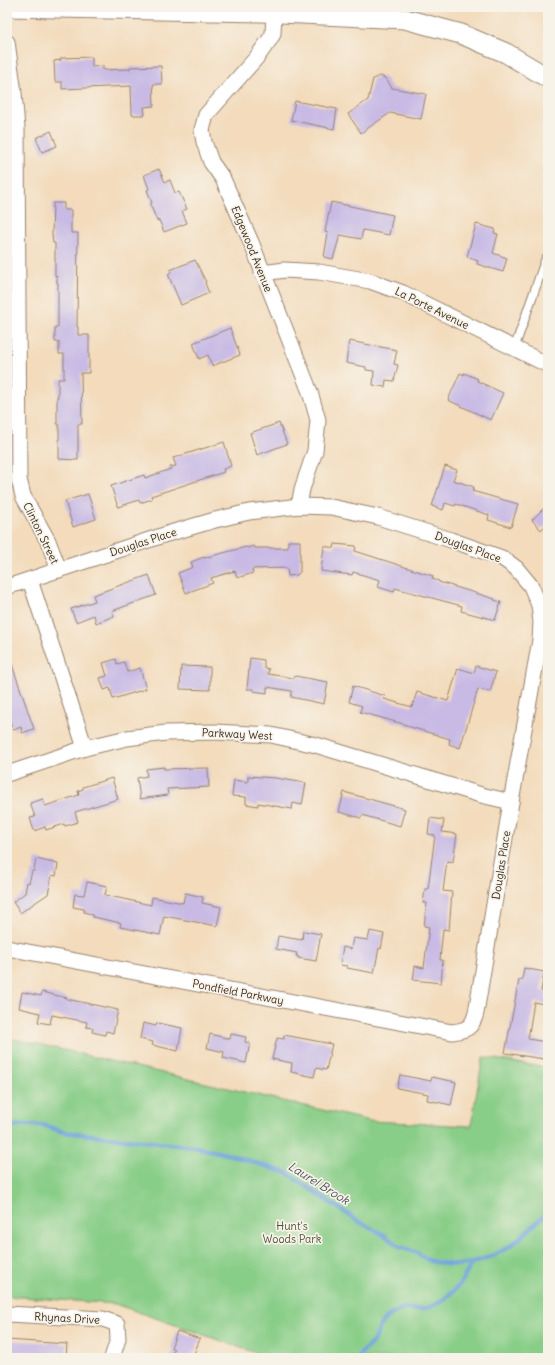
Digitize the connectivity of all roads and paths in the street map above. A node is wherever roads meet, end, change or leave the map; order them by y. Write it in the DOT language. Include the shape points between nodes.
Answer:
graph roads {
  1 [pos="7,7"];
  2 [pos="274,13"];
  3 [pos="7,42"];
  4 [pos="548,78"];
  5 [pos="546,258"];
  6 [pos="262,272"];
  7 [pos="514,349"];
  8 [pos="548,365"];
  9 [pos="13,480"];
  10 [pos="299,506"];
  11 [pos="59,570"];
  12 [pos="30,580"];
  13 [pos="7,587"];
  14 [pos="84,748"];
  15 [pos="7,774"];
  16 [pos="511,802"];
  17 [pos="7,948"];
  18 [pos="469,1028"];
  19 [pos="7,1314"];
  20 [pos="112,1358"];
  1 -- 2 [label="street"];
  2 -- 4 [label="street" via="411,20 461,34 506,53"];
  2 -- 6 [label="street, Edgewood Avenue" via="273,34 270,39 206,115 202,130 211,162 223,179"];
  3 -- 9 [label="street, Clinton Street" via="17,128"];
  5 -- 7 [label="lane"];
  6 -- 7 [label="street, La Porte Avenue" via="319,272 370,282 403,293"];
  6 -- 10 [label="street, Edgewood Avenue" via="310,392 318,420 315,451"];
  7 -- 8 [label="street, La Porte Avenue"];
  9 -- 11 [label="street, Clinton Street" via="48,541"];
  10 -- 11 [label="street, Douglas Place" via="249,512 215,520"];
  10 -- 16 [label="street, Douglas Place" via="331,507 378,516 451,540 502,558 516,568 531,586 539,605 540,640"];
  11 -- 12 [label="street, Douglas Place"];
  12 -- 13 [label="street, Douglas Place"];
  12 -- 14 [label="street"];
  14 -- 15 [label="street, Parkway West"];
  14 -- 16 [label="street, Parkway West" via="127,738 166,733 271,735 322,747"];
  16 -- 18 [label="street, Douglas Place" via="476,1013"];
  17 -- 18 [label="street, Pondfield Parkway" via="452,1032"];
  19 -- 20 [label="street, Rhynas Drive" via="103,1320 116,1324 118,1339"];
}
